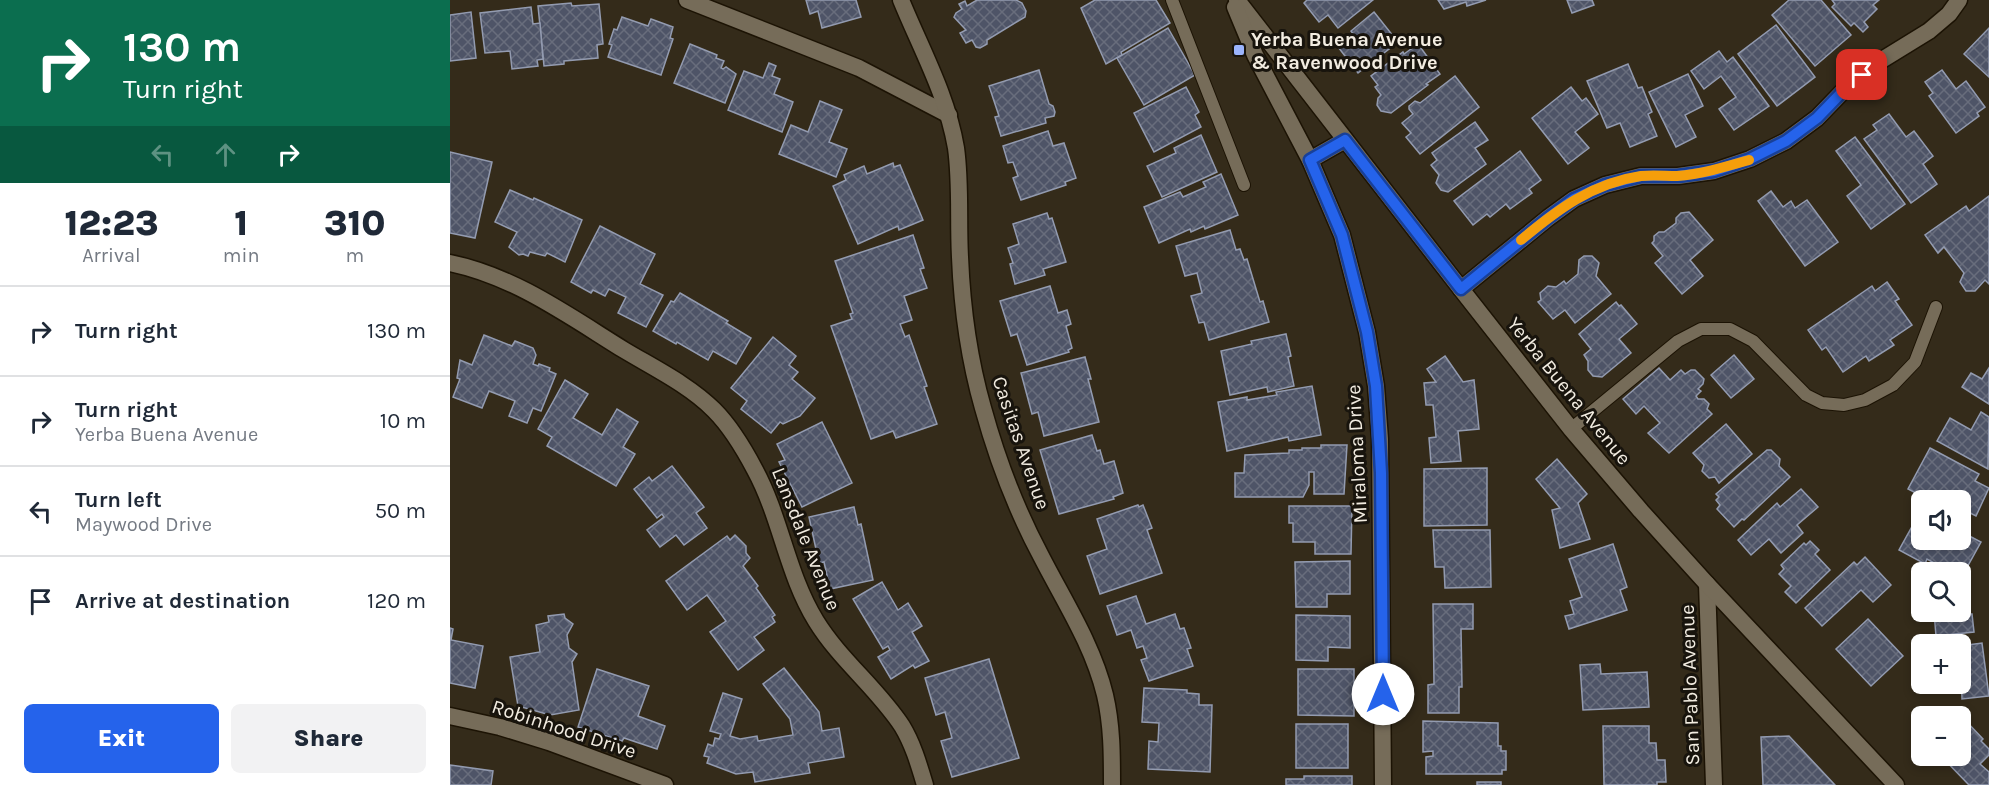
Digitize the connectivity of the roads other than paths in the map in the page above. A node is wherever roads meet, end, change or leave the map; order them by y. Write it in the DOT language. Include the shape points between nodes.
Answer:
graph roads {
  1 [pos="687,0"];
  2 [pos="901,0"];
  3 [pos="1172,0"];
  4 [pos="1232,0"];
  5 [pos="1237,0"];
  6 [pos="1959,0"];
  7 [pos="949,115"];
  8 [pos="1345,140"];
  9 [pos="1310,160"];
  10 [pos="1244,185"];
  11 [pos="450,263"];
  12 [pos="1461,289"];
  13 [pos="1936,307"];
  14 [pos="1571,429"];
  15 [pos="1707,584"];
  16 [pos="450,716"];
  17 [pos="664,785"];
  18 [pos="925,785"];
  19 [pos="1112,785"];
  20 [pos="1383,785"];
  21 [pos="1714,785"];
  22 [pos="1896,785"];
  1 -- 7 [label="street" via="859,68"];
  2 -- 7 [label="street, Casitas Avenue"];
  3 -- 10 [label="lane"];
  4 -- 9 [label="street, Miraloma Drive" via="1255,55"];
  5 -- 8 [label="street, Yerba Buena Avenue"];
  6 -- 12 [label="street" via="1929,31 1877,63 1786,141 1714,171 1641,176 1605,185 1574,199"];
  7 -- 19 [label="street, Casitas Avenue" via="959,181 964,309 982,408 1017,506 1089,649 1104,694 1112,741"];
  8 -- 9 [label="street"];
  8 -- 12 [label="street, Yerba Buena Avenue"];
  9 -- 20 [label="street, Miraloma Drive" via="1348,255 1376,386 1381,490"];
  11 -- 18 [label="street, Lansdale Avenue" via="490,274 527,291 687,387 714,410 756,471 808,608 828,641 903,728"];
  12 -- 14 [label="street, Yerba Buena Avenue"];
  13 -- 14 [label="lane" via="1915,362 1893,385 1865,400 1844,405 1822,403 1806,395 1753,341 1730,329 1701,329 1678,341"];
  14 -- 15 [label="street, Yerba Buena Avenue"];
  15 -- 21 [label="street, San Pablo Avenue"];
  15 -- 22 [label="street, Yerba Buena Avenue"];
  16 -- 17 [label="street, Robinhood Drive" via="549,742"];
}
